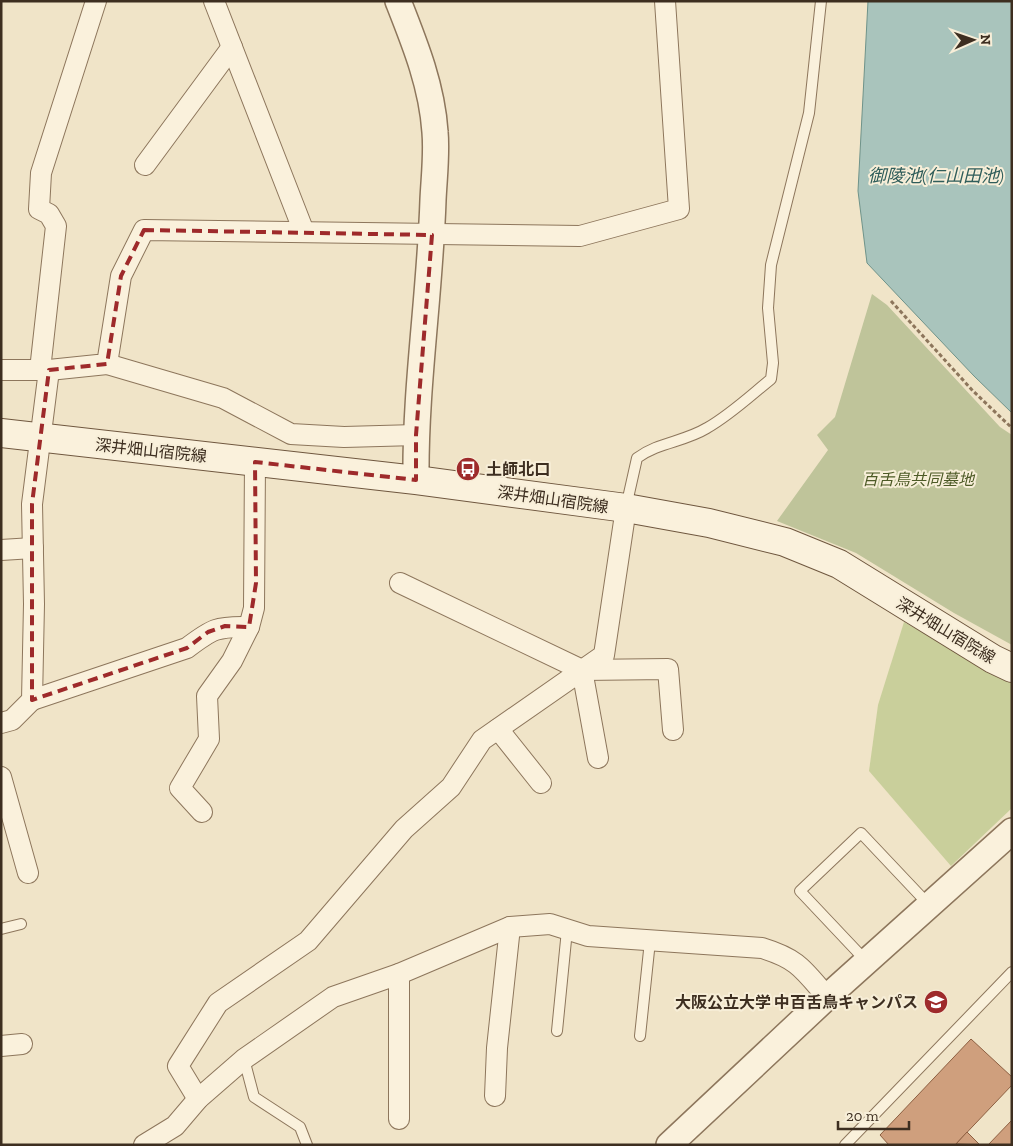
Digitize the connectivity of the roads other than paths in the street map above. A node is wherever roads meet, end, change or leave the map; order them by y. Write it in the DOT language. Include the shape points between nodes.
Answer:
graph roads {
  1 [pos="96,1"];
  2 [pos="214,1"];
  3 [pos="398,1"];
  4 [pos="666,1"];
  5 [pos="821,1"];
  6 [pos="232,47"];
  7 [pos="145,165"];
  8 [pos="304,232"];
  9 [pos="432,235"];
  10 [pos="108,364"];
  11 [pos="1,370"];
  12 [pos="44,370"];
  13 [pos="1,434"];
  14 [pos="416,435"];
  15 [pos="39,438"];
  16 [pos="255,462"];
  17 [pos="416,480"];
  18 [pos="626,508"];
  19 [pos="33,548"];
  20 [pos="1,550"];
  21 [pos="400,583"];
  22 [pos="249,627"];
  23 [pos="1012,668"];
  24 [pos="582,670"];
  25 [pos="32,700"];
  26 [pos="1,723"];
  27 [pos="498,729"];
  28 [pos="673,730"];
  29 [pos="598,758"];
  30 [pos="1,777"];
  31 [pos="542,783"];
  32 [pos="202,812"];
  33 [pos="1012,831"];
  34 [pos="28,873"];
  35 [pos="930,906"];
  36 [pos="21,924"];
  37 [pos="510,927"];
  38 [pos="1,929"];
  39 [pos="567,930"];
  40 [pos="650,941"];
  41 [pos="867,962"];
  42 [pos="1012,972"];
  43 [pos="399,974"];
  44 [pos="827,998"];
  45 [pos="557,1031"];
  46 [pos="640,1036"];
  47 [pos="22,1044"];
  48 [pos="1,1046"];
  49 [pos="244,1059"];
  50 [pos="495,1096"];
  51 [pos="198,1099"];
  52 [pos="399,1119"];
  53 [pos="144,1145"];
  54 [pos="307,1145"];
  55 [pos="670,1145"];
  56 [pos="845,1145"];
  1 -- 12 [label="street" via="41,173 38,209 49,214 56,226"];
  2 -- 6 [label="street"];
  3 -- 9 [label="street" via="428,88 435,132"];
  4 -- 9 [label="street" via="679,209 580,236"];
  5 -- 18 [label="lane" via="809,113 771,265 768,308 773,363 771,378 706,429 650,448 636,458"];
  6 -- 7 [label="street"];
  6 -- 8 [label="street"];
  8 -- 9 [label="street"];
  8 -- 10 [label="street" via="144,230 121,276"];
  9 -- 14 [label="street"];
  10 -- 12 [label="street"];
  10 -- 14 [label="street" via="222,398 291,434 344,438"];
  11 -- 12 [label="street"];
  12 -- 15 [label="street"];
  13 -- 15 [label="main road, 深井畑山宿院線"];
  14 -- 17 [label="street"];
  15 -- 16 [label="main road, 深井畑山宿院線"];
  15 -- 19 [label="street" via="32,504"];
  16 -- 17 [label="main road, 深井畑山宿院線"];
  16 -- 22 [label="street" via="256,583"];
  17 -- 18 [label="main road, 深井畑山宿院線"];
  18 -- 23 [label="main road, 深井畑山宿院線" via="709,522 785,542 830,560"];
  18 -- 24 [label="street" via="604,655"];
  19 -- 20 [label="street"];
  19 -- 25 [label="street"];
  21 -- 24 [label="street"];
  22 -- 25 [label="street" via="225,626 208,632 187,648"];
  22 -- 32 [label="street" via="232,661 207,696 209,739 180,788"];
  24 -- 27 [label="street"];
  24 -- 28 [label="street" via="668,669"];
  24 -- 29 [label="street"];
  25 -- 26 [label="street" via="12,720"];
  27 -- 31 [label="street"];
  27 -- 51 [label="street" via="482,740 451,787 404,829 308,941 218,1003 178,1066"];
  30 -- 34 [label="street"];
  33 -- 35 [label="street"];
  35 -- 41 [label="street"];
  35 -- 41 [label="lane" via="862,833 800,891"];
  36 -- 38 [label="lane"];
  37 -- 39 [label="street" via="550,924"];
  37 -- 43 [label="street"];
  37 -- 50 [label="street"];
  39 -- 40 [label="street" via="588,936"];
  39 -- 45 [label="lane"];
  40 -- 44 [label="street" via="762,948 786,956 799,965"];
  40 -- 46 [label="lane"];
  41 -- 44 [label="street"];
  42 -- 56 [label="lane"];
  43 -- 49 [label="street" via="333,997"];
  43 -- 52 [label="street"];
  44 -- 55 [label="street"];
  47 -- 48 [label="street"];
  49 -- 51 [label="street"];
  49 -- 54 [label="lane" via="254,1097 300,1127"];
  51 -- 53 [label="street" via="174,1126"];
}
